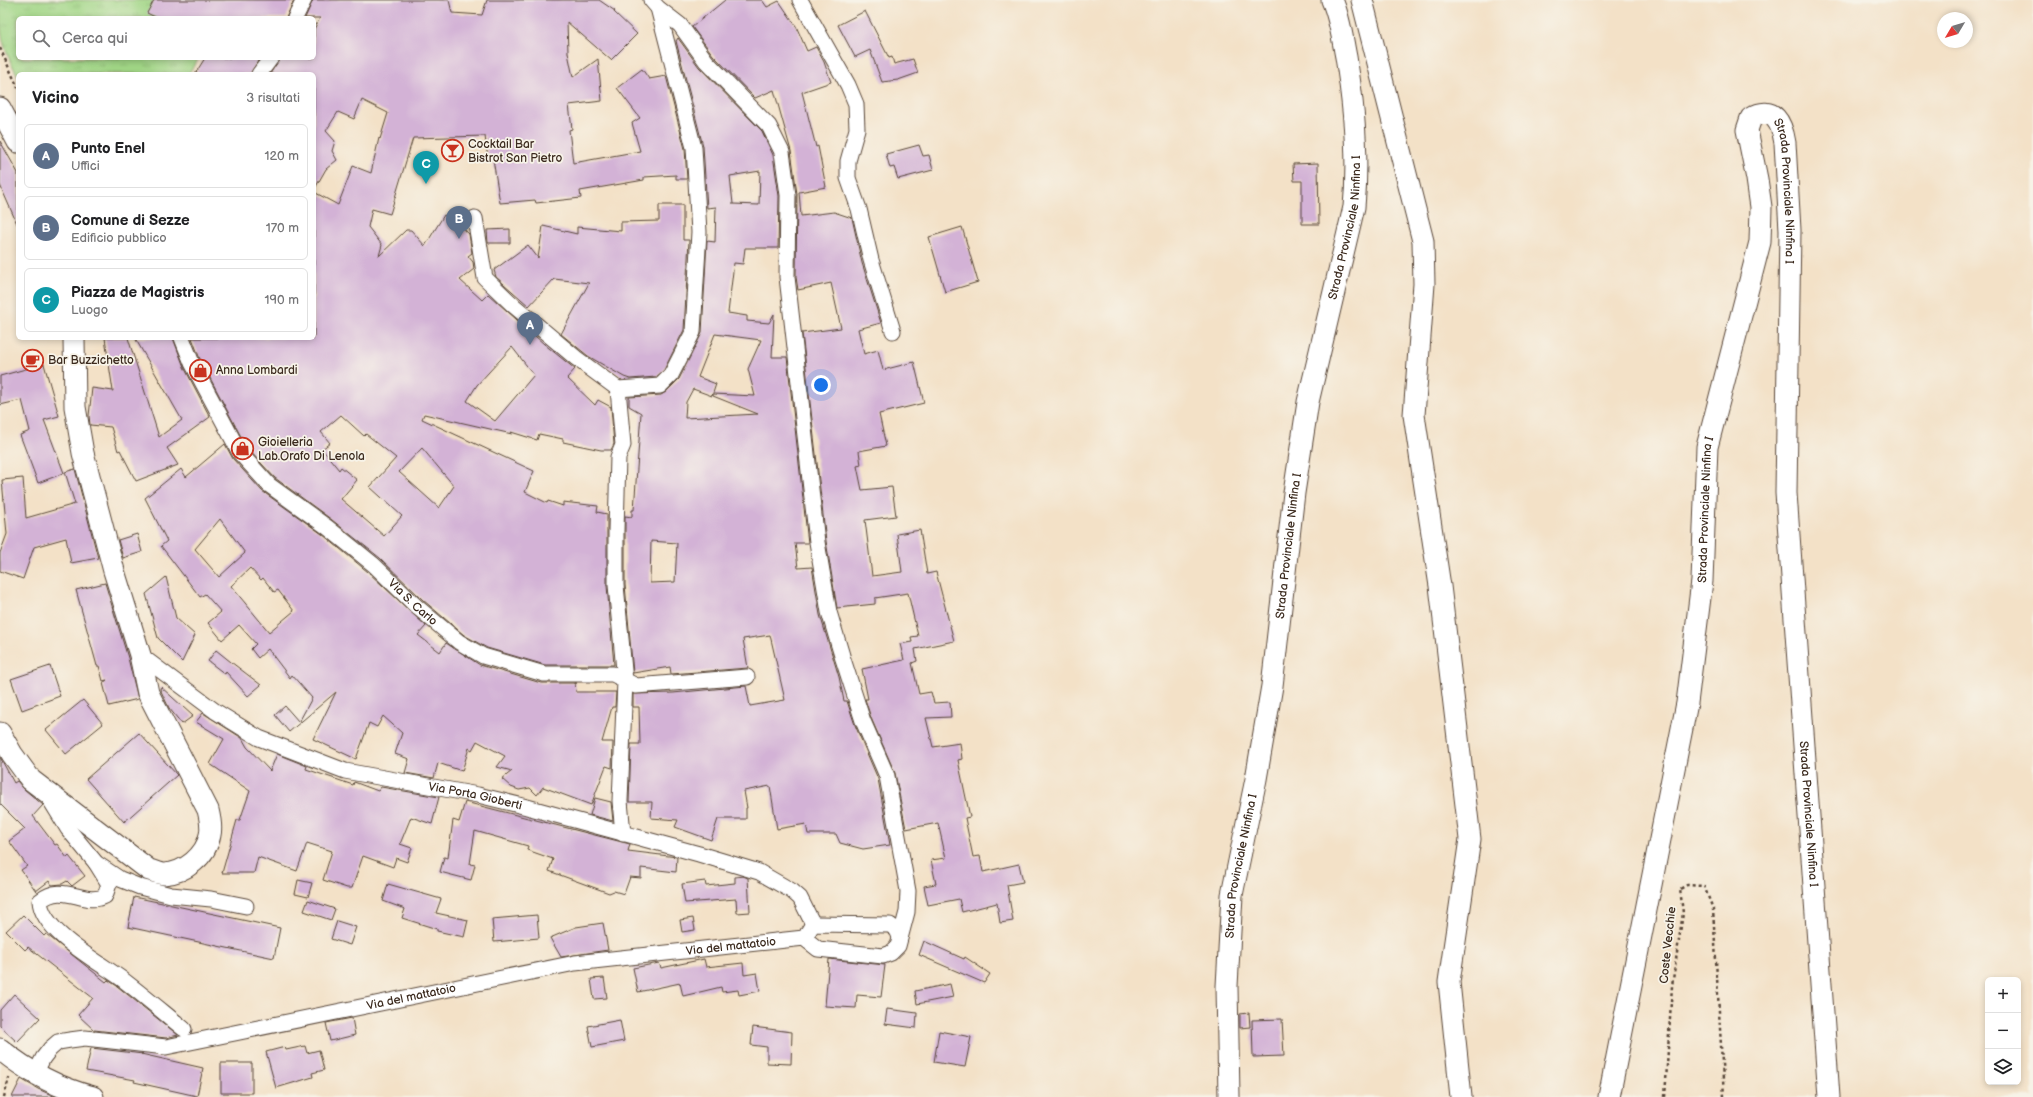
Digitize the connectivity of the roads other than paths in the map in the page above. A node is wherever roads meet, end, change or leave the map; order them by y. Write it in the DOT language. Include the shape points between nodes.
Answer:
graph roads {
  1 [pos="304,0"];
  2 [pos="800,0"];
  3 [pos="1332,0"];
  4 [pos="1362,0"];
  5 [pos="654,4"];
  6 [pos="296,16"];
  7 [pos="270,60"];
  8 [pos="260,72"];
  9 [pos="0,108"];
  10 [pos="16,138"];
  11 [pos="475,218"];
  12 [pos="893,331"];
  13 [pos="74,340"];
  14 [pos="183,340"];
  15 [pos="618,389"];
  16 [pos="140,655"];
  17 [pos="747,677"];
  18 [pos="625,681"];
  19 [pos="0,733"];
  20 [pos="44,791"];
  21 [pos="623,834"];
  22 [pos="96,863"];
  23 [pos="246,906"];
  24 [pos="813,924"];
  25 [pos="900,937"];
  26 [pos="804,938"];
  27 [pos="184,1029"];
  28 [pos="0,1049"];
  29 [pos="35,1074"];
  30 [pos="93,1097"];
  31 [pos="1229,1097"];
  32 [pos="1461,1097"];
  33 [pos="1609,1097"];
  34 [pos="1829,1097"];
  1 -- 6 [label="street"];
  2 -- 12 [label="street" via="856,104 857,129 848,161 848,178"];
  3 -- 31 [label="street, Strada Provinciale Ninfina I" via="1340,26 1354,112 1357,176 1354,207 1307,409 1294,493 1272,686 1232,895 1227,986"];
  4 -- 32 [label="street" via="1423,241 1424,284 1414,414 1440,586 1470,839 1449,982"];
  5 -- 15 [label="street" via="694,148 699,232 693,332 672,375 660,386"];
  5 -- 25 [label="street" via="680,25 706,61 769,126 782,152 788,195 787,277 817,542 830,612 843,659 863,721 887,776 908,891 907,912"];
  7 -- 8 [label="street"];
  9 -- 10 [label="street"];
  11 -- 15 [label="street" via="485,278 547,334"];
  13 -- 16 [label="street" via="74,407 82,453"];
  14 -- 18 [label="street, Via S. Carlo" via="192,363 240,453 269,485 328,527 374,565 458,642 483,656 544,674 613,674"];
  15 -- 18 [label="street" via="624,445 618,457 616,585"];
  16 -- 20 [label="street" via="148,693 208,810 210,836 205,847 189,865 177,871 163,874 149,870"];
  16 -- 21 [label="street, Via Porta Gioberti" via="215,711 259,738 345,771 478,795"];
  17 -- 18 [label="street, Via S. Carlo" via="636,686"];
  18 -- 21 [label="street" via="620,801"];
  19 -- 20 [label="street" via="31,780"];
  20 -- 22 [label="street" via="68,829"];
  21 -- 24 [label="street, Via Porta Gioberti" via="759,872 800,898"];
  22 -- 23 [label="street" via="140,887 171,895"];
  22 -- 27 [label="street" via="109,884 105,896 94,899 56,893 40,901 43,913 65,938 122,979"];
  24 -- 25 [label="street" via="890,925 897,930"];
  24 -- 26 [label="street"];
  25 -- 26 [label="street" via="898,946 883,956 818,949"];
  26 -- 29 [label="street, Via del mattatoio" via="575,963 166,1047 85,1038 58,1042 43,1058"];
  28 -- 29 [label="street"];
  29 -- 30 [label="street" via="69,1091"];
  33 -- 34 [label="street, Strada Provinciale Ninfina I" via="1687,703 1702,581 1707,447 1760,242 1761,206 1747,130 1751,118 1762,113 1773,115 1777,119 1784,132 1785,143 1790,230 1786,493"];
}
